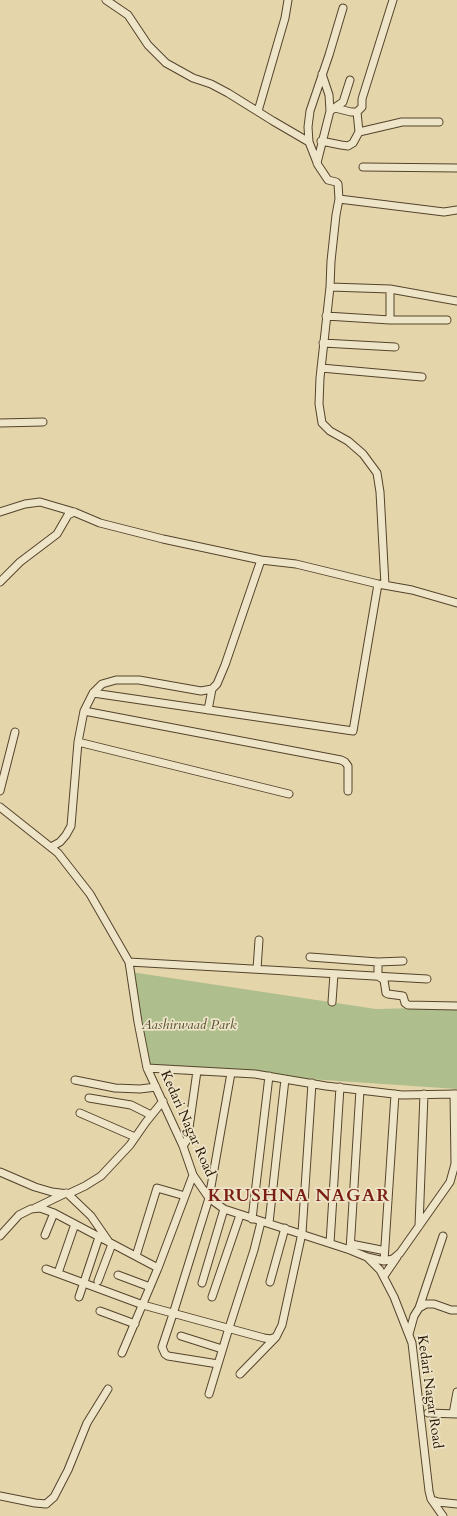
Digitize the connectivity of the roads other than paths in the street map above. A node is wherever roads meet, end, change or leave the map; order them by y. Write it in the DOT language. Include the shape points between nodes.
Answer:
graph roads {
  1 [pos="106,0"];
  2 [pos="288,0"];
  3 [pos="393,0"];
  4 [pos="343,8"];
  5 [pos="322,74"];
  6 [pos="350,80"];
  7 [pos="332,110"];
  8 [pos="258,111"];
  9 [pos="358,112"];
  10 [pos="439,122"];
  11 [pos="358,132"];
  12 [pos="322,141"];
  13 [pos="309,142"];
  14 [pos="317,163"];
  15 [pos="363,167"];
  16 [pos="457,168"];
  17 [pos="339,199"];
  18 [pos="457,210"];
  19 [pos="330,287"];
  20 [pos="390,289"];
  21 [pos="457,301"];
  22 [pos="326,316"];
  23 [pos="390,320"];
  24 [pos="447,320"];
  25 [pos="323,343"];
  26 [pos="395,347"];
  27 [pos="321,368"];
  28 [pos="422,377"];
  29 [pos="43,422"];
  30 [pos="0,423"];
  31 [pos="0,512"];
  32 [pos="74,512"];
  33 [pos="261,560"];
  34 [pos="0,582"];
  35 [pos="381,585"];
  36 [pos="457,603"];
  37 [pos="212,689"];
  38 [pos="93,693"];
  39 [pos="208,710"];
  40 [pos="84,711"];
  41 [pos="15,732"];
  42 [pos="78,742"];
  43 [pos="0,791"];
  44 [pos="348,791"];
  45 [pos="289,794"];
  46 [pos="0,807"];
  47 [pos="51,847"];
  48 [pos="259,940"];
  49 [pos="310,957"];
  50 [pos="403,961"];
  51 [pos="129,962"];
  52 [pos="378,962"];
  53 [pos="257,969"];
  54 [pos="334,974"];
  55 [pos="378,976"];
  56 [pos="427,979"];
  57 [pos="332,1002"];
  58 [pos="457,1006"];
  59 [pos="147,1068"];
  60 [pos="198,1071"];
  61 [pos="231,1072"];
  62 [pos="269,1076"];
  63 [pos="285,1079"];
  64 [pos="75,1080"];
  65 [pos="312,1083"];
  66 [pos="156,1087"];
  67 [pos="340,1088"];
  68 [pos="360,1090"];
  69 [pos="395,1094"];
  70 [pos="424,1094"];
  71 [pos="456,1094"];
  72 [pos="89,1098"];
  73 [pos="163,1101"];
  74 [pos="80,1113"];
  75 [pos="151,1115"];
  76 [pos="135,1137"];
  77 [pos="182,1146"];
  78 [pos="0,1172"];
  79 [pos="193,1175"];
  80 [pos="67,1193"];
  81 [pos="185,1196"];
  82 [pos="209,1198"];
  83 [pos="35,1208"];
  84 [pos="224,1209"];
  85 [pos="54,1213"];
  86 [pos="240,1215"];
  87 [pos="252,1219"];
  88 [pos="265,1222"];
  89 [pos="75,1224"];
  90 [pos="419,1226"];
  91 [pos="285,1228"];
  92 [pos="302,1233"];
  93 [pos="46,1235"];
  94 [pos="0,1236"];
  95 [pos="443,1236"];
  96 [pos="99,1237"];
  97 [pos="330,1243"];
  98 [pos="110,1244"];
  99 [pos="351,1247"];
  100 [pos="381,1250"];
  101 [pos="400,1253"];
  102 [pos="136,1256"];
  103 [pos="367,1257"];
  104 [pos="384,1261"];
  105 [pos="158,1268"];
  106 [pos="46,1269"];
  107 [pos="58,1273"];
  108 [pos="118,1274"];
  109 [pos="384,1276"];
  110 [pos="98,1281"];
  111 [pos="82,1282"];
  112 [pos="270,1282"];
  113 [pos="202,1283"];
  114 [pos="150,1287"];
  115 [pos="78,1297"];
  116 [pos="212,1297"];
  117 [pos="143,1305"];
  118 [pos="419,1308"];
  119 [pos="457,1310"];
  120 [pos="100,1311"];
  121 [pos="173,1314"];
  122 [pos="135,1324"];
  123 [pos="229,1328"];
  124 [pos="409,1334"];
  125 [pos="181,1336"];
  126 [pos="276,1337"];
  127 [pos="222,1349"];
  128 [pos="122,1353"];
  129 [pos="218,1364"];
  130 [pos="240,1374"];
  131 [pos="108,1389"];
  132 [pos="457,1392"];
  133 [pos="209,1394"];
  134 [pos="428,1413"];
  135 [pos="455,1414"];
  136 [pos="0,1496"];
  137 [pos="431,1499"];
  138 [pos="457,1504"];
  139 [pos="443,1516"];
  1 -- 8 [label="street" via="128,15 148,45 166,64 228,93"];
  2 -- 8 [label="street"];
  3 -- 9 [label="street" via="362,99 362,107"];
  4 -- 5 [label="street"];
  5 -- 7 [label="street"];
  5 -- 13 [label="street" via="310,111"];
  6 -- 7 [label="street" via="343,102"];
  7 -- 9 [label="street"];
  7 -- 12 [label="street"];
  8 -- 13 [label="street"];
  9 -- 11 [label="street"];
  10 -- 11 [label="street" via="402,122"];
  11 -- 12 [label="street" via="354,142 348,146"];
  12 -- 14 [label="street"];
  13 -- 14 [label="street"];
  14 -- 17 [label="street" via="328,180 338,184"];
  15 -- 16 [label="street"];
  17 -- 18 [label="street" via="444,212"];
  17 -- 19 [label="street"];
  19 -- 20 [label="street"];
  19 -- 22 [label="street"];
  20 -- 21 [label="street"];
  20 -- 23 [label="street"];
  22 -- 23 [label="street"];
  22 -- 25 [label="street"];
  23 -- 24 [label="street"];
  25 -- 26 [label="street"];
  25 -- 27 [label="street"];
  27 -- 28 [label="street"];
  27 -- 35 [label="street" via="319,404 322,423 363,454 377,473 380,492"];
  29 -- 30 [label="street"];
  31 -- 32 [label="street" via="40,502"];
  32 -- 33 [label="street" via="100,523"];
  32 -- 34 [label="street" via="68,515 57,534 20,562"];
  33 -- 35 [label="street" via="296,564"];
  33 -- 37 [label="street" via="225,665 217,684"];
  35 -- 36 [label="street" via="412,590"];
  35 -- 39 [label="street" via="353,731"];
  37 -- 38 [label="street" via="201,691 139,680 116,680 102,684"];
  37 -- 39 [label="street"];
  38 -- 39 [label="street"];
  38 -- 40 [label="street"];
  40 -- 42 [label="street"];
  40 -- 44 [label="street" via="341,760 348,766"];
  41 -- 43 [label="street"];
  42 -- 45 [label="street"];
  42 -- 47 [label="street" via="71,826 66,835"];
  46 -- 47 [label="street, Kedari Nagar Road"];
  47 -- 51 [label="street, Kedari Nagar Road" via="90,894"];
  48 -- 53 [label="street"];
  49 -- 52 [label="street"];
  50 -- 52 [label="street"];
  51 -- 53 [label="street"];
  51 -- 59 [label="street, Kedari Nagar Road"];
  52 -- 55 [label="street"];
  53 -- 54 [label="street"];
  54 -- 55 [label="street"];
  54 -- 57 [label="street"];
  55 -- 56 [label="street"];
  55 -- 58 [label="street" via="384,980 386,993 404,996 408,1005"];
  59 -- 60 [label="street"];
  59 -- 66 [label="street, Kedari Nagar Road"];
  60 -- 61 [label="street"];
  60 -- 77 [label="street" via="187,1140"];
  61 -- 62 [label="street"];
  61 -- 82 [label="street"];
  62 -- 63 [label="street"];
  62 -- 87 [label="street"];
  63 -- 65 [label="street"];
  63 -- 88 [label="street"];
  64 -- 66 [label="street" via="116,1088"];
  65 -- 67 [label="street"];
  65 -- 92 [label="street"];
  66 -- 73 [label="street, Kedari Nagar Road"];
  67 -- 68 [label="street"];
  67 -- 97 [label="street"];
  68 -- 69 [label="street"];
  68 -- 99 [label="street"];
  69 -- 70 [label="street"];
  69 -- 104 [label="street"];
  70 -- 71 [label="street"];
  70 -- 90 [label="street"];
  71 -- 90 [label="street" via="455,1164 450,1182"];
  72 -- 75 [label="street" via="131,1105"];
  73 -- 75 [label="street"];
  73 -- 77 [label="street, Kedari Nagar Road"];
  74 -- 76 [label="street"];
  75 -- 76 [label="street"];
  76 -- 80 [label="street" via="101,1176"];
  77 -- 79 [label="street, Kedari Nagar Road"];
  78 -- 80 [label="street" via="35,1187"];
  79 -- 81 [label="street"];
  79 -- 82 [label="street, Kedari Nagar Road"];
  80 -- 83 [label="street"];
  80 -- 98 [label="street" via="91,1216"];
  81 -- 102 [label="street" via="157,1188"];
  81 -- 105 [label="street"];
  82 -- 84 [label="street, Kedari Nagar Road"];
  82 -- 121 [label="street"];
  83 -- 85 [label="street"];
  83 -- 94 [label="street" via="19,1215"];
  84 -- 86 [label="street, Kedari Nagar Road"];
  84 -- 113 [label="street"];
  85 -- 89 [label="street"];
  85 -- 93 [label="street"];
  86 -- 87 [label="street, Kedari Nagar Road"];
  86 -- 116 [label="street"];
  87 -- 88 [label="street, Kedari Nagar Road"];
  88 -- 91 [label="street, Kedari Nagar Road"];
  88 -- 123 [label="street"];
  89 -- 96 [label="street"];
  89 -- 107 [label="street"];
  90 -- 101 [label="street"];
  91 -- 92 [label="street, Kedari Nagar Road"];
  91 -- 112 [label="street"];
  92 -- 97 [label="street, Kedari Nagar Road"];
  92 -- 126 [label="street" via="282,1325"];
  95 -- 118 [label="street"];
  96 -- 98 [label="street"];
  96 -- 111 [label="street"];
  97 -- 99 [label="street, Kedari Nagar Road"];
  98 -- 102 [label="street"];
  98 -- 110 [label="street"];
  99 -- 100 [label="street"];
  99 -- 103 [label="street, Kedari Nagar Road"];
  101 -- 104 [label="street" via="393,1259"];
  101 -- 109 [label="street"];
  102 -- 105 [label="street"];
  103 -- 104 [label="street"];
  103 -- 109 [label="street, Kedari Nagar Road"];
  105 -- 114 [label="street"];
  106 -- 107 [label="street"];
  107 -- 111 [label="street"];
  108 -- 114 [label="street"];
  109 -- 124 [label="street, Kedari Nagar Road"];
  111 -- 115 [label="street"];
  111 -- 117 [label="street"];
  114 -- 117 [label="street"];
  117 -- 121 [label="street"];
  117 -- 122 [label="street"];
  118 -- 119 [label="street" via="426,1304 434,1304"];
  118 -- 124 [label="street"];
  120 -- 122 [label="street"];
  121 -- 123 [label="street"];
  121 -- 129 [label="street" via="162,1347 164,1354"];
  122 -- 128 [label="street"];
  123 -- 126 [label="street" via="264,1338"];
  123 -- 127 [label="street"];
  124 -- 137 [label="street, Kedari Nagar Road"];
  125 -- 127 [label="street"];
  126 -- 130 [label="street"];
  127 -- 129 [label="street"];
  129 -- 133 [label="street"];
  131 -- 136 [label="street" via="87,1423 54,1497 46,1504"];
  132 -- 135 [label="street"];
  134 -- 135 [label="street"];
  137 -- 138 [label="street"];
  137 -- 139 [label="street, Kedari Nagar Road"];
}
